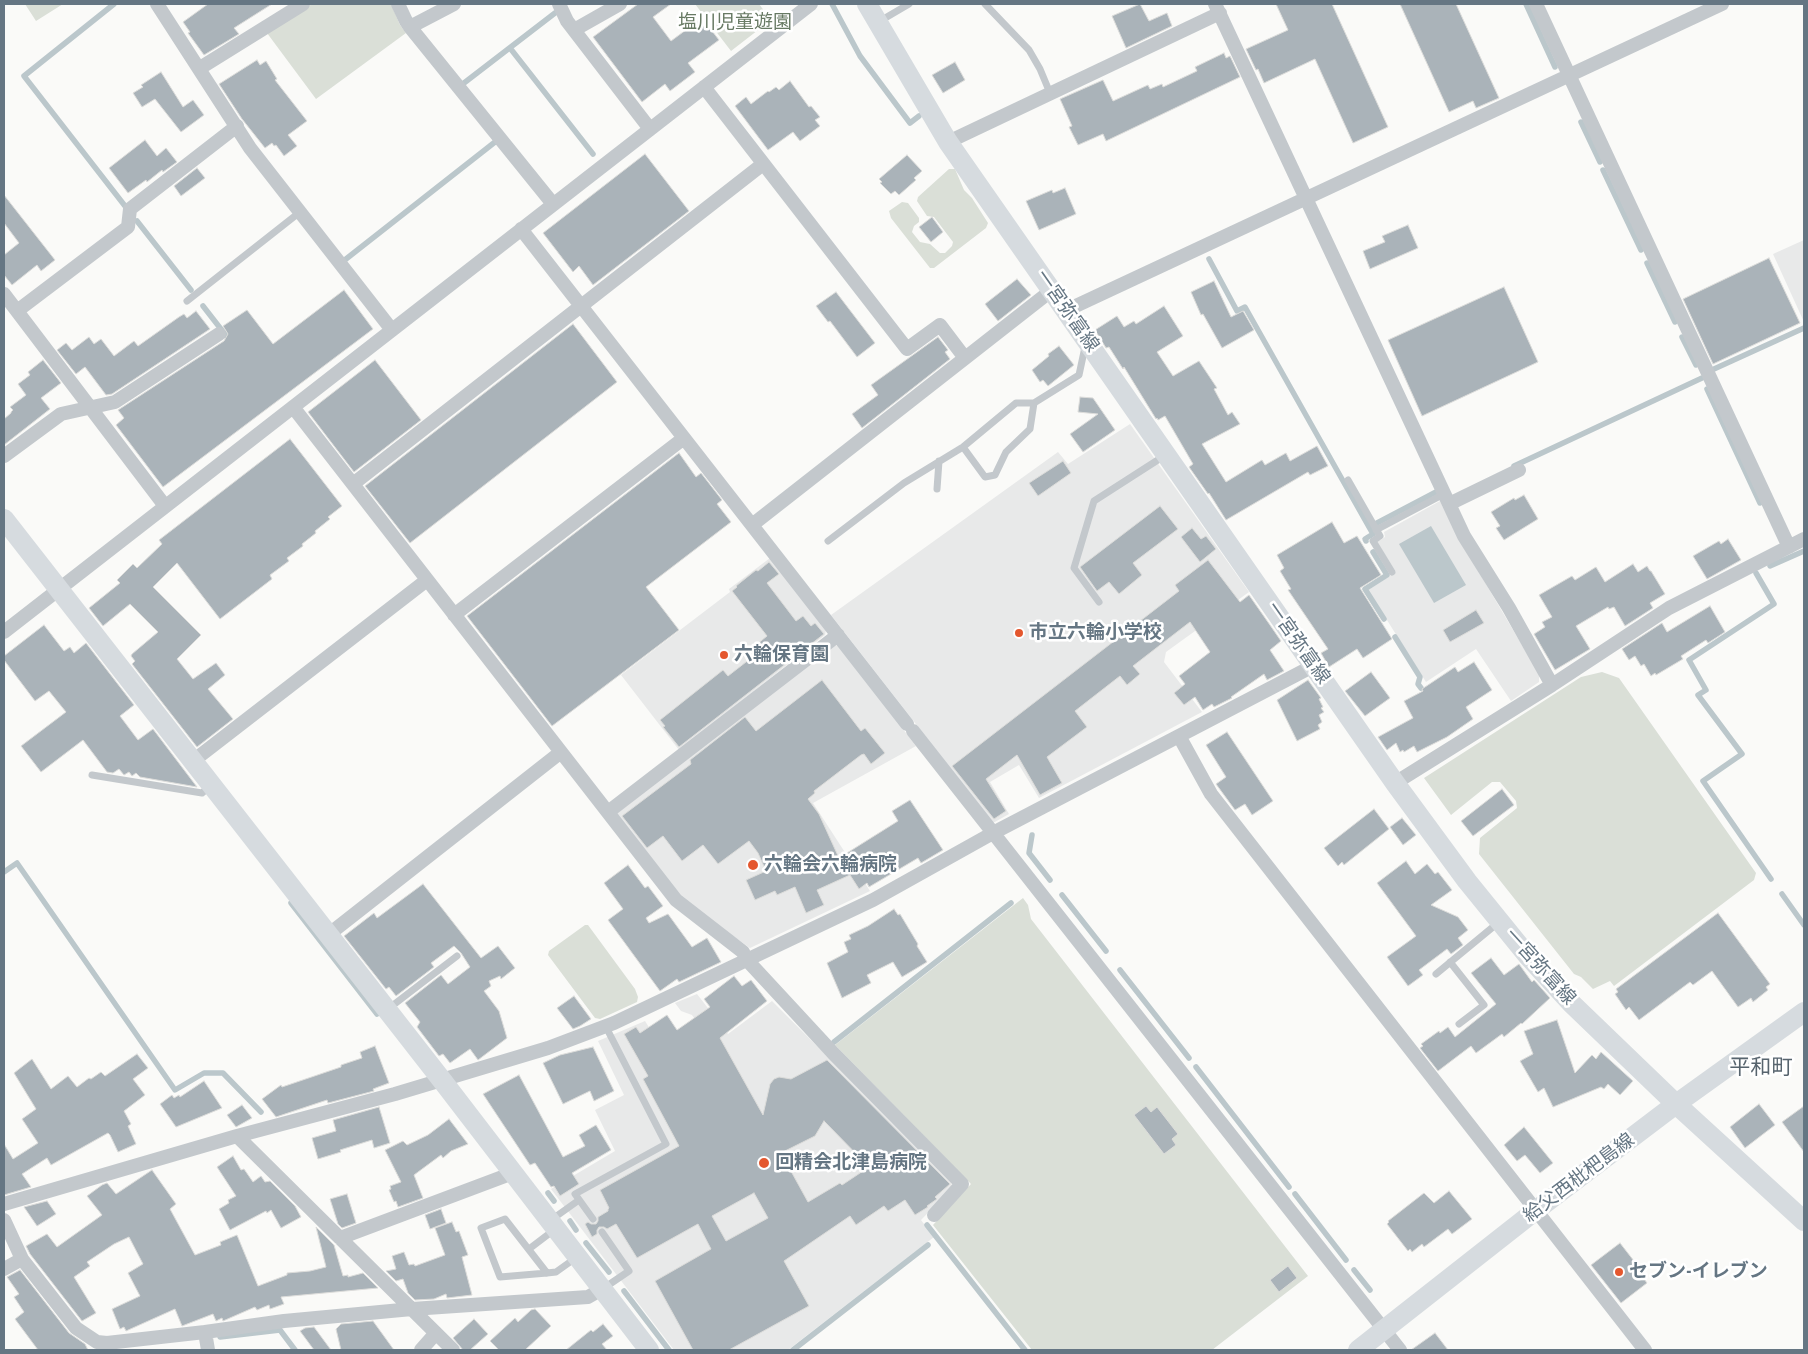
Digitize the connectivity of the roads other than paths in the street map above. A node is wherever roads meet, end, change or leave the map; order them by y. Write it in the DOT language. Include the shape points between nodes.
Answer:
graph roads {
  1 [pos="157,4"];
  2 [pos="303,4"];
  3 [pos="398,4"];
  4 [pos="454,4"];
  5 [pos="559,4"];
  6 [pos="620,4"];
  7 [pos="811,4"];
  8 [pos="866,4"];
  9 [pos="910,4"];
  10 [pos="985,4"];
  11 [pos="1536,4"];
  12 [pos="1722,4"];
  13 [pos="1217,9"];
  14 [pos="877,23"];
  15 [pos="410,27"];
  16 [pos="574,30"];
  17 [pos="200,68"];
  18 [pos="1569,76"];
  19 [pos="704,87"];
  20 [pos="1050,94"];
  21 [pos="237,126"];
  22 [pos="650,129"];
  23 [pos="948,142"];
  24 [pos="763,164"];
  25 [pos="1306,198"];
  26 [pos="553,204"];
  27 [pos="300,212"];
  28 [pos="521,229"];
  29 [pos="1052,290"];
  30 [pos="4,294"];
  31 [pos="187,301"];
  32 [pos="581,306"];
  33 [pos="1067,310"];
  34 [pos="17,311"];
  35 [pos="392,330"];
  36 [pos="219,334"];
  37 [pos="1087,339"];
  38 [pos="966,358"];
  39 [pos="1034,403"];
  40 [pos="293,407"];
  41 [pos="90,408"];
  42 [pos="684,438"];
  43 [pos="962,447"];
  44 [pos="1167,454"];
  45 [pos="4,456"];
  46 [pos="939,461"];
  47 [pos="1519,470"];
  48 [pos="1348,480"];
  49 [pos="353,484"];
  50 [pos="937,489"];
  51 [pos="1447,499"];
  52 [pos="165,506"];
  53 [pos="4,519"];
  54 [pos="752,525"];
  55 [pos="1376,530"];
  56 [pos="1804,539"];
  57 [pos="828,542"];
  58 [pos="1789,546"];
  59 [pos="1392,572"];
  60 [pos="427,580"];
  61 [pos="59,589"];
  62 [pos="1099,602"];
  63 [pos="454,615"];
  64 [pos="4,632"];
  65 [pos="838,635"];
  66 [pos="1315,666"];
  67 [pos="1552,685"];
  68 [pos="1179,736"];
  69 [pos="561,752"];
  70 [pos="193,761"];
  71 [pos="92,775"];
  72 [pos="1395,783"];
  73 [pos="212,785"];
  74 [pos="608,812"];
  75 [pos="992,833"];
  76 [pos="1500,922"];
  77 [pos="328,935"];
  78 [pos="457,956"];
  79 [pos="746,959"];
  80 [pos="1450,962"];
  81 [pos="1436,974"];
  82 [pos="387,1010"];
  83 [pos="1804,1012"];
  84 [pos="1459,1024"];
  85 [pos="606,1026"];
  86 [pos="441,1079"];
  87 [pos="1676,1104"];
  88 [pos="237,1136"];
  89 [pos="513,1173"];
  90 [pos="579,1200"];
  91 [pos="4,1204"];
  92 [pos="1535,1211"];
  93 [pos="934,1215"];
  94 [pos="4,1220"];
  95 [pos="593,1220"];
  96 [pos="1804,1221"];
  97 [pos="553,1225"];
  98 [pos="602,1232"];
  99 [pos="340,1238"];
  100 [pos="529,1249"];
  101 [pos="577,1257"];
  102 [pos="22,1259"];
  103 [pos="4,1269"];
  104 [pos="547,1272"];
  105 [pos="602,1289"];
  106 [pos="412,1309"];
  107 [pos="1384,1330"];
  108 [pos="205,1332"];
  109 [pos="436,1333"];
  110 [pos="105,1346"];
  111 [pos="208,1350"];
  112 [pos="421,1350"];
  113 [pos="453,1350"];
  114 [pos="649,1350"];
  115 [pos="1358,1350"];
  116 [pos="1400,1350"];
  117 [pos="1645,1350"];
  1 -- 17 [label="street"];
  2 -- 17 [label="street"];
  3 -- 15 [label="street"];
  4 -- 15 [label="street"];
  5 -- 16 [label="street"];
  6 -- 16 [label="street"];
  7 -- 19 [label="street"];
  8 -- 14 [label="main road, 一宮弥富線"];
  9 -- 14 [label="lane"];
  10 -- 20 [label="lane" via="1029,50"];
  11 -- 18 [label="street"];
  12 -- 18 [label="street"];
  13 -- 20 [label="street"];
  13 -- 25 [label="street"];
  14 -- 23 [label="main road, 一宮弥富線"];
  15 -- 26 [label="street"];
  16 -- 22 [label="street"];
  17 -- 21 [label="street"];
  18 -- 25 [label="street"];
  18 -- 58 [label="street"];
  19 -- 22 [label="street"];
  19 -- 24 [label="street"];
  20 -- 23 [label="street"];
  21 -- 27 [label="street" via="250,148"];
  21 -- 34 [label="street" via="130,209 128,226"];
  22 -- 26 [label="street"];
  23 -- 29 [label="main road, 一宮弥富線"];
  24 -- 32 [label="street"];
  24 -- 38 [label="street" via="907,349 940,325"];
  25 -- 33 [label="street"];
  25 -- 51 [label="street"];
  26 -- 28 [label="street"];
  27 -- 31 [label="lane"];
  27 -- 35 [label="street"];
  28 -- 32 [label="street"];
  28 -- 35 [label="street"];
  29 -- 33 [label="main road, 一宮弥富線"];
  29 -- 38 [label="street"];
  30 -- 34 [label="street"];
  32 -- 42 [label="street"];
  32 -- 49 [label="street"];
  33 -- 37 [label="main road, 一宮弥富線"];
  34 -- 41 [label="street"];
  35 -- 40 [label="street"];
  36 -- 41 [label="street" via="115,402"];
  37 -- 39 [label="lane" via="1079,375"];
  37 -- 44 [label="main road, 一宮弥富線"];
  38 -- 54 [label="street"];
  39 -- 43 [label="lane" via="1016,403"];
  39 -- 43 [label="lane" via="1030,429 1006,452 995,474 984,477"];
  40 -- 49 [label="street"];
  40 -- 52 [label="street"];
  41 -- 45 [label="street" via="61,414"];
  41 -- 52 [label="street"];
  42 -- 54 [label="street"];
  42 -- 63 [label="street"];
  43 -- 46 [label="lane"];
  44 -- 62 [label="lane" via="1094,502 1074,568"];
  44 -- 66 [label="main road, 一宮弥富線"];
  46 -- 50 [label="lane"];
  46 -- 57 [label="lane" via="904,483"];
  47 -- 51 [label="street"];
  48 -- 55 [label="lane"];
  49 -- 60 [label="street"];
  51 -- 55 [label="lane"];
  51 -- 67 [label="street" via="1464,536"];
  52 -- 61 [label="street"];
  53 -- 61 [label="main road"];
  54 -- 65 [label="street"];
  55 -- 59 [label="lane" via="1380,536 1373,541"];
  56 -- 58 [label="street"];
  58 -- 67 [label="street" via="1669,608"];
  60 -- 63 [label="street"];
  60 -- 70 [label="street"];
  61 -- 64 [label="street"];
  61 -- 70 [label="main road"];
  63 -- 69 [label="street"];
  65 -- 74 [label="street"];
  65 -- 75 [label="street"];
  66 -- 68 [label="street"];
  66 -- 72 [label="main road, 一宮弥富線"];
  67 -- 72 [label="street"];
  68 -- 75 [label="street"];
  68 -- 92 [label="street" via="1211,794"];
  69 -- 74 [label="street"];
  69 -- 77 [label="street"];
  70 -- 73 [label="main road"];
  71 -- 73 [label="lane" via="202,793"];
  72 -- 76 [label="main road, 一宮弥富線"];
  73 -- 77 [label="main road"];
  74 -- 79 [label="street" via="676,900 743,952"];
  75 -- 79 [label="street" via="873,900"];
  75 -- 107 [label="street"];
  76 -- 80 [label="lane"];
  76 -- 87 [label="main road, 一宮弥富線" via="1572,1003"];
  77 -- 82 [label="main road"];
  78 -- 82 [label="lane"];
  79 -- 85 [label="street"];
  79 -- 93 [label="street" via="962,1184"];
  80 -- 81 [label="lane"];
  80 -- 84 [label="lane" via="1484,1005"];
  82 -- 86 [label="main road"];
  83 -- 87 [label="main road, 給父西枇杷島線"];
  85 -- 86 [label="street" via="548,1048"];
  85 -- 90 [label="lane" via="666,1144 575,1194"];
  86 -- 88 [label="street"];
  86 -- 89 [label="main road"];
  87 -- 92 [label="main road, 給父西枇杷島線"];
  87 -- 96 [label="main road, 一宮弥富線"];
  88 -- 91 [label="street"];
  88 -- 99 [label="street"];
  89 -- 97 [label="main road"];
  89 -- 99 [label="street"];
  90 -- 95 [label="lane"];
  90 -- 97 [label="lane"];
  92 -- 107 [label="main road, 給父西枇杷島線"];
  92 -- 117 [label="street"];
  94 -- 102 [label="street"];
  97 -- 100 [label="lane"];
  97 -- 101 [label="main road"];
  98 -- 105 [label="lane" via="628,1271"];
  99 -- 106 [label="street"];
  100 -- 104 [label="lane"];
  100 -- 104 [label="lane" via="505,1219 482,1228 500,1277"];
  101 -- 104 [label="lane" via="556,1272"];
  101 -- 105 [label="main road"];
  102 -- 103 [label="street"];
  102 -- 110 [label="street" via="76,1328"];
  105 -- 106 [label="street" via="588,1297"];
  105 -- 114 [label="main road"];
  106 -- 108 [label="street"];
  106 -- 109 [label="street"];
  107 -- 115 [label="main road, 給父西枇杷島線"];
  107 -- 116 [label="street"];
  108 -- 110 [label="street"];
  108 -- 111 [label="street"];
  109 -- 112 [label="street"];
  109 -- 113 [label="street"];
}
